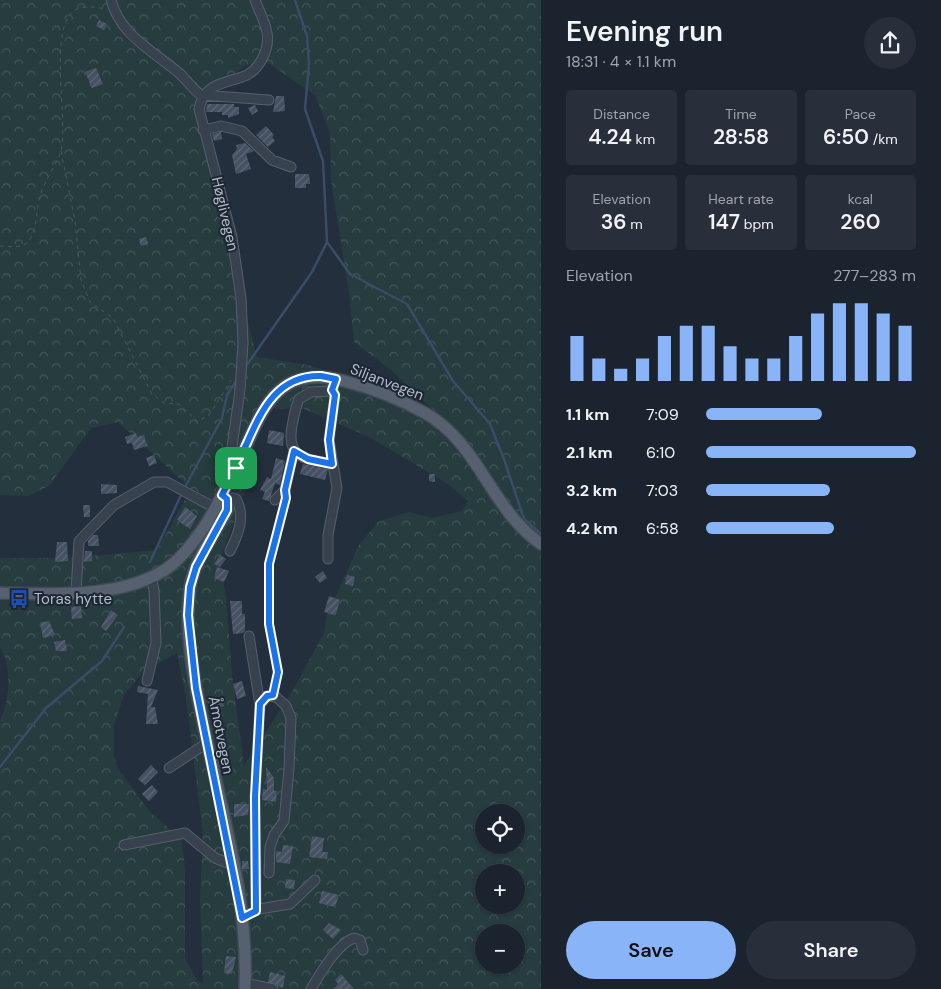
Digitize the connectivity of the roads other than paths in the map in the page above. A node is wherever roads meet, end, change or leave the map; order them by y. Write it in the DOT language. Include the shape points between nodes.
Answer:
graph roads {
  1 [pos="110,0"];
  2 [pos="255,0"];
  3 [pos="203,96"];
  4 [pos="269,100"];
  5 [pos="203,130"];
  6 [pos="291,168"];
  7 [pos="334,384"];
  8 [pos="294,451"];
  9 [pos="332,464"];
  10 [pos="236,468"];
  11 [pos="225,498"];
  12 [pos="275,500"];
  13 [pos="215,508"];
  14 [pos="541,544"];
  15 [pos="230,551"];
  16 [pos="328,559"];
  17 [pos="151,578"];
  18 [pos="76,592"];
  19 [pos="0,593"];
  20 [pos="249,636"];
  21 [pos="147,681"];
  22 [pos="260,704"];
  23 [pos="207,743"];
  24 [pos="169,768"];
  25 [pos="124,844"];
  26 [pos="233,865"];
  27 [pos="269,873"];
  28 [pos="315,880"];
  29 [pos="256,911"];
  30 [pos="242,918"];
  31 [pos="363,950"];
  32 [pos="245,986"];
  33 [pos="273,989"];
  34 [pos="311,989"];
  1 -- 3 [label="street" via="118,20 135,38 180,73"];
  2 -- 3 [label="street" via="268,34 260,62 249,74 216,84"];
  3 -- 4 [label="street"];
  3 -- 5 [label="street, Høglivegen" via="199,109"];
  5 -- 6 [label="street" via="220,126 242,131 272,160"];
  5 -- 10 [label="street, Høglivegen" via="237,266 242,328 240,393 231,454"];
  7 -- 8 [label="street" via="299,399 289,439"];
  7 -- 9 [label="street" via="329,440"];
  7 -- 10 [label="main road, Siljanvegen" via="305,377 278,390 258,418"];
  7 -- 14 [label="main road, Siljanvegen" via="363,386 402,401 447,427 470,454 507,511 525,532"];
  8 -- 9 [label="street" via="308,459"];
  8 -- 12 [label="street" via="285,490"];
  9 -- 16 [label="street" via="337,488 328,535"];
  10 -- 11 [label="main road, Siljanvegen"];
  11 -- 13 [label="main road, Siljanvegen"];
  11 -- 15 [label="street" via="236,500 240,514 238,534"];
  11 -- 23 [label="main road, Åmotvegen" via="227,510 196,567 189,595 192,661"];
  13 -- 17 [label="main road, Siljanvegen" via="185,552"];
  13 -- 18 [label="street" via="167,482 147,485 114,505 79,540"];
  17 -- 18 [label="main road, Siljanvegen" via="123,587"];
  17 -- 21 [label="street" via="156,643"];
  18 -- 19 [label="main road, Siljanvegen"];
  20 -- 22 [label="street"];
  22 -- 27 [label="street" via="267,696 273,695 288,709 291,725 284,821 270,848"];
  22 -- 29 [label="street" via="255,797"];
  23 -- 24 [label="street"];
  23 -- 26 [label="main road, Åmotvegen"];
  25 -- 26 [label="street" via="185,833 215,858"];
  26 -- 30 [label="main road, Åmotvegen"];
  28 -- 29 [label="street" via="290,904"];
  29 -- 30 [label="street"];
  30 -- 32 [label="main road, Åmotvegen"];
  31 -- 34 [label="street" via="360,940 348,941 325,966"];
  32 -- 33 [label="street"];
}
